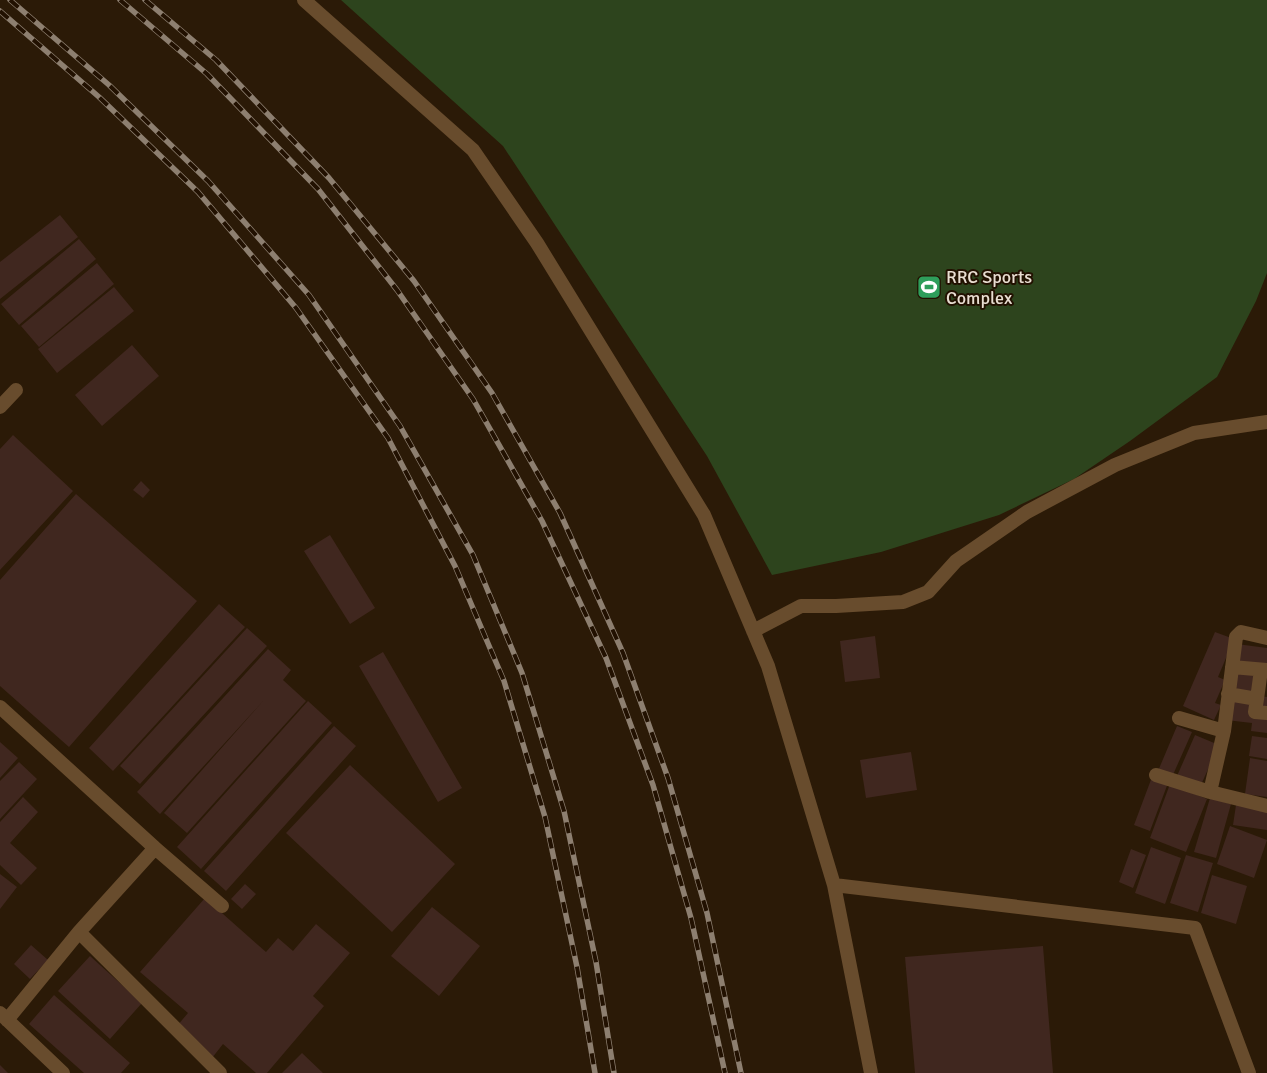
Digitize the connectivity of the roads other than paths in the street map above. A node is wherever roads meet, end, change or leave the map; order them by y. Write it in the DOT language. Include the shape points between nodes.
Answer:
graph roads {
  1 [pos="304,0"];
  2 [pos="16,390"];
  3 [pos="0,407"];
  4 [pos="1265,420"];
  5 [pos="753,631"];
  6 [pos="1267,638"];
  7 [pos="1232,667"];
  8 [pos="1264,670"];
  9 [pos="1228,694"];
  10 [pos="1257,699"];
  11 [pos="0,707"];
  12 [pos="1267,713"];
  13 [pos="1179,718"];
  14 [pos="1224,731"];
  15 [pos="1156,775"];
  16 [pos="1210,792"];
  17 [pos="1267,806"];
  18 [pos="155,848"];
  19 [pos="834,885"];
  20 [pos="222,906"];
  21 [pos="79,932"];
  22 [pos="4,1016"];
  23 [pos="63,1073"];
  24 [pos="220,1073"];
  25 [pos="871,1073"];
  26 [pos="1249,1073"];
  1 -- 5 [label="street" via="473,150 537,243 704,515"];
  2 -- 3 [label="street"];
  4 -- 5 [label="street" via="1194,433 1115,465 1027,512 956,561 928,592 903,602 801,606"];
  5 -- 19 [label="street" via="768,666"];
  6 -- 7 [label="street" via="1238,633"];
  7 -- 8 [label="street"];
  7 -- 9 [label="street"];
  8 -- 10 [label="street"];
  9 -- 10 [label="street"];
  9 -- 14 [label="street"];
  10 -- 12 [label="street" via="1255,712"];
  11 -- 18 [label="street"];
  13 -- 14 [label="street"];
  14 -- 16 [label="street"];
  15 -- 16 [label="street"];
  16 -- 17 [label="street"];
  18 -- 20 [label="street"];
  18 -- 21 [label="street"];
  19 -- 25 [label="street"];
  19 -- 26 [label="street" via="1196,928"];
  21 -- 22 [label="street"];
  21 -- 24 [label="street"];
  22 -- 23 [label="street"];
}
